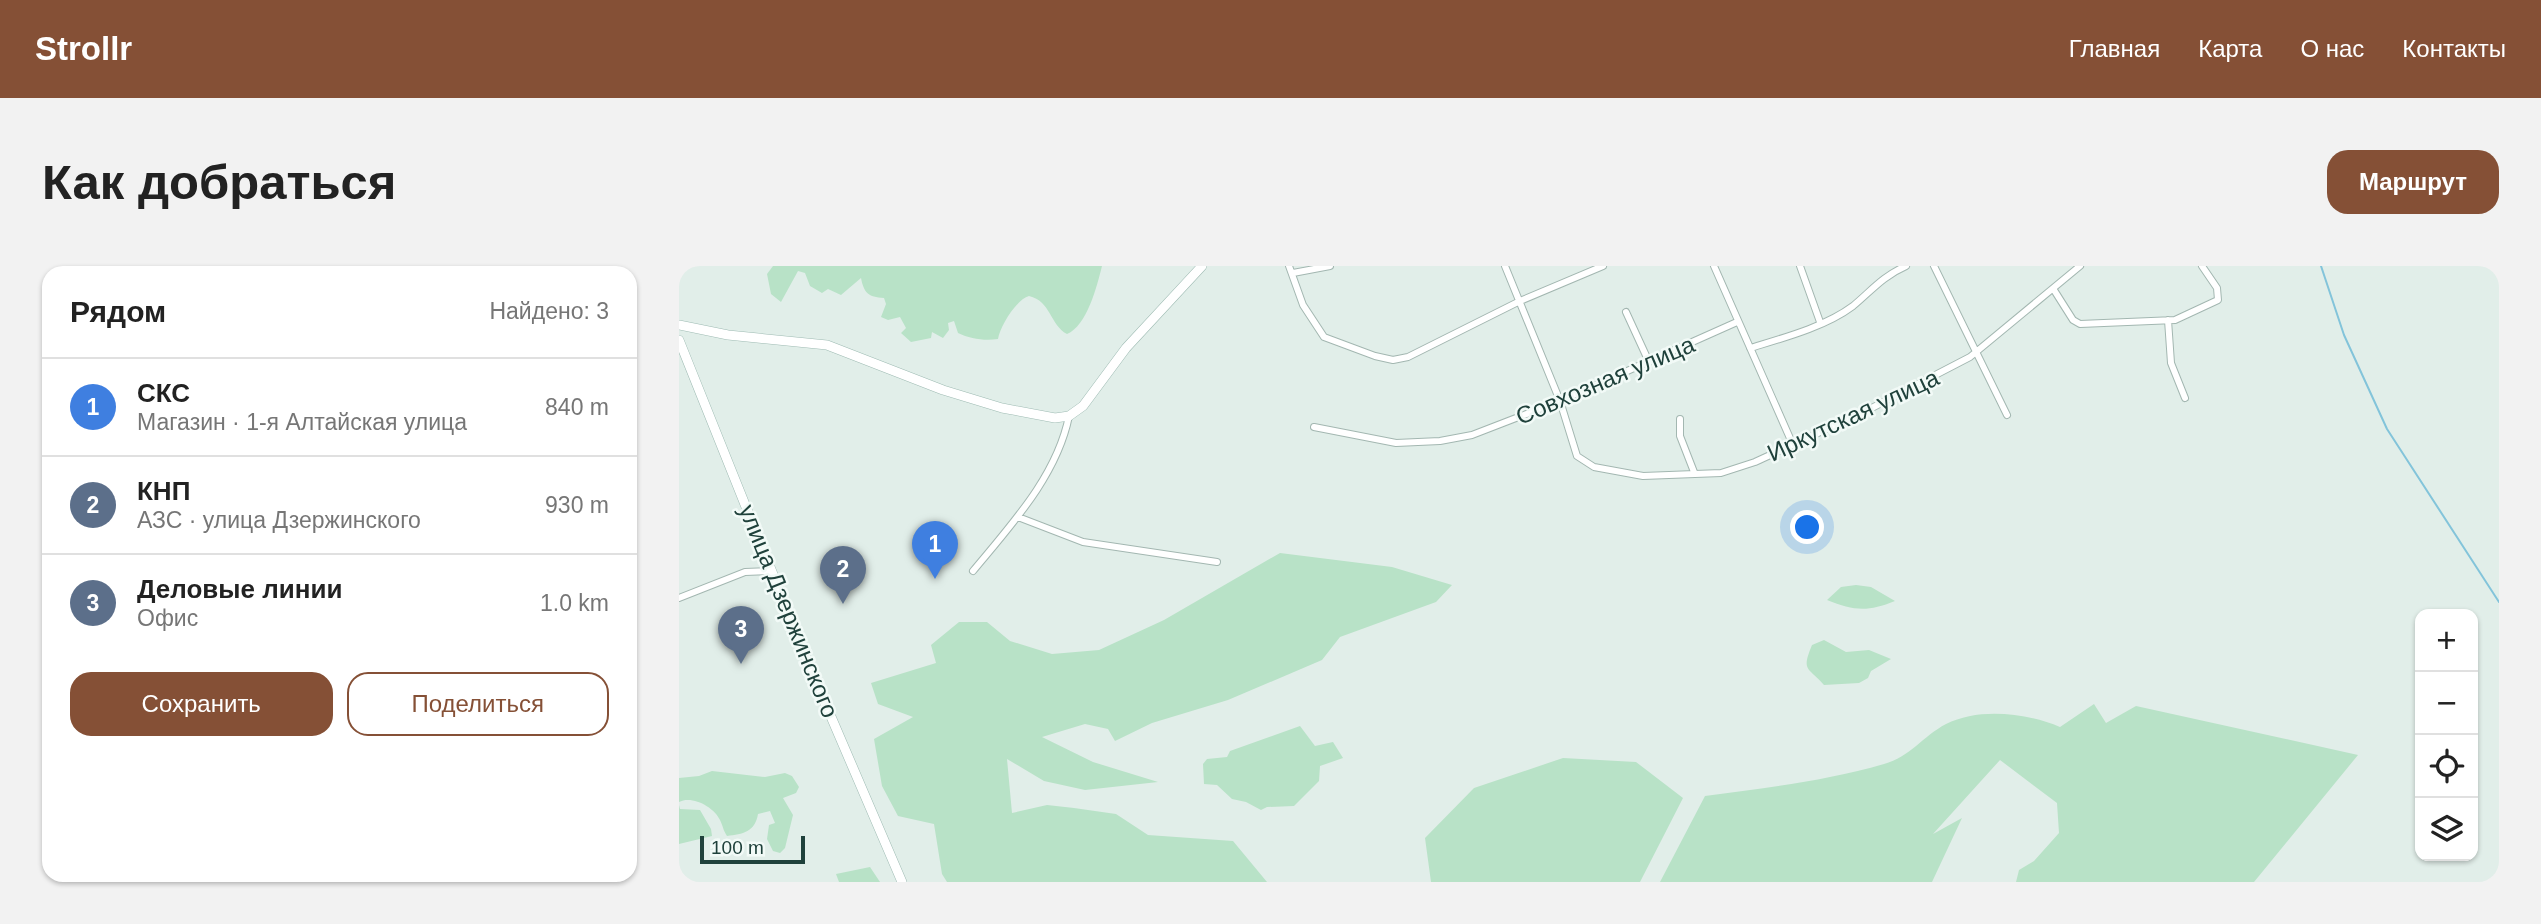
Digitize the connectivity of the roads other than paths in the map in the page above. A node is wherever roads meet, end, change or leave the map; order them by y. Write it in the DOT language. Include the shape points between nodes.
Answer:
graph roads {
  1 [pos="1202,266"];
  2 [pos="1289,266"];
  3 [pos="1330,266"];
  4 [pos="1505,266"];
  5 [pos="1603,266"];
  6 [pos="1714,266"];
  7 [pos="1800,266"];
  8 [pos="1906,266"];
  9 [pos="1934,266"];
  10 [pos="2080,266"];
  11 [pos="2202,266"];
  12 [pos="1293,273"];
  13 [pos="2054,290"];
  14 [pos="1520,301"];
  15 [pos="1626,312"];
  16 [pos="2168,320"];
  17 [pos="1820,322"];
  18 [pos="1737,323"];
  19 [pos="679,325"];
  20 [pos="679,340"];
  21 [pos="1750,348"];
  22 [pos="1977,352"];
  23 [pos="1649,362"];
  24 [pos="2185,398"];
  25 [pos="1560,401"];
  26 [pos="2007,415"];
  27 [pos="1069,416"];
  28 [pos="1680,419"];
  29 [pos="1314,427"];
  30 [pos="1793,445"];
  31 [pos="1694,472"];
  32 [pos="1018,517"];
  33 [pos="1217,562"];
  34 [pos="772,571"];
  35 [pos="973,571"];
  36 [pos="679,598"];
  37 [pos="902,882"];
  1 -- 27 [label="street" via="1160,308 1083,405"];
  2 -- 12 [label="street"];
  3 -- 12 [label="street"];
  4 -- 14 [label="street"];
  5 -- 14 [label="street"];
  6 -- 18 [label="street"];
  7 -- 17 [label="street"];
  8 -- 17 [label="street" via="1876,283 1851,307"];
  9 -- 22 [label="street"];
  10 -- 13 [label="street, Иркутская улица"];
  11 -- 16 [label="street" via="2219,296 2212,306"];
  12 -- 14 [label="street" via="1303,305 1324,337 1393,360 1408,357"];
  13 -- 16 [label="street" via="2080,324"];
  13 -- 22 [label="street, Иркутская улица"];
  14 -- 25 [label="street"];
  15 -- 23 [label="street"];
  16 -- 24 [label="street" via="2171,363"];
  17 -- 21 [label="street"];
  18 -- 21 [label="street"];
  18 -- 23 [label="street, Совхозная улица"];
  19 -- 27 [label="street" via="827,345 1002,408 1048,418"];
  20 -- 34 [label="street, улица Дзержинского"];
  21 -- 30 [label="street"];
  22 -- 26 [label="street"];
  22 -- 30 [label="street, Иркутская улица"];
  23 -- 25 [label="street, Совхозная улица"];
  25 -- 29 [label="street, Совхозная улица" via="1472,435 1440,441 1397,443"];
  25 -- 31 [label="street, Иркутская улица" via="1577,456 1594,467 1639,476"];
  27 -- 32 [label="street" via="1064,439"];
  28 -- 31 [label="street" via="1680,436"];
  30 -- 31 [label="street, Иркутская улица" via="1721,473"];
  32 -- 33 [label="street" via="1083,542"];
  32 -- 35 [label="street"];
  34 -- 36 [label="street" via="745,572"];
  34 -- 37 [label="street, улица Дзержинского"];
}
